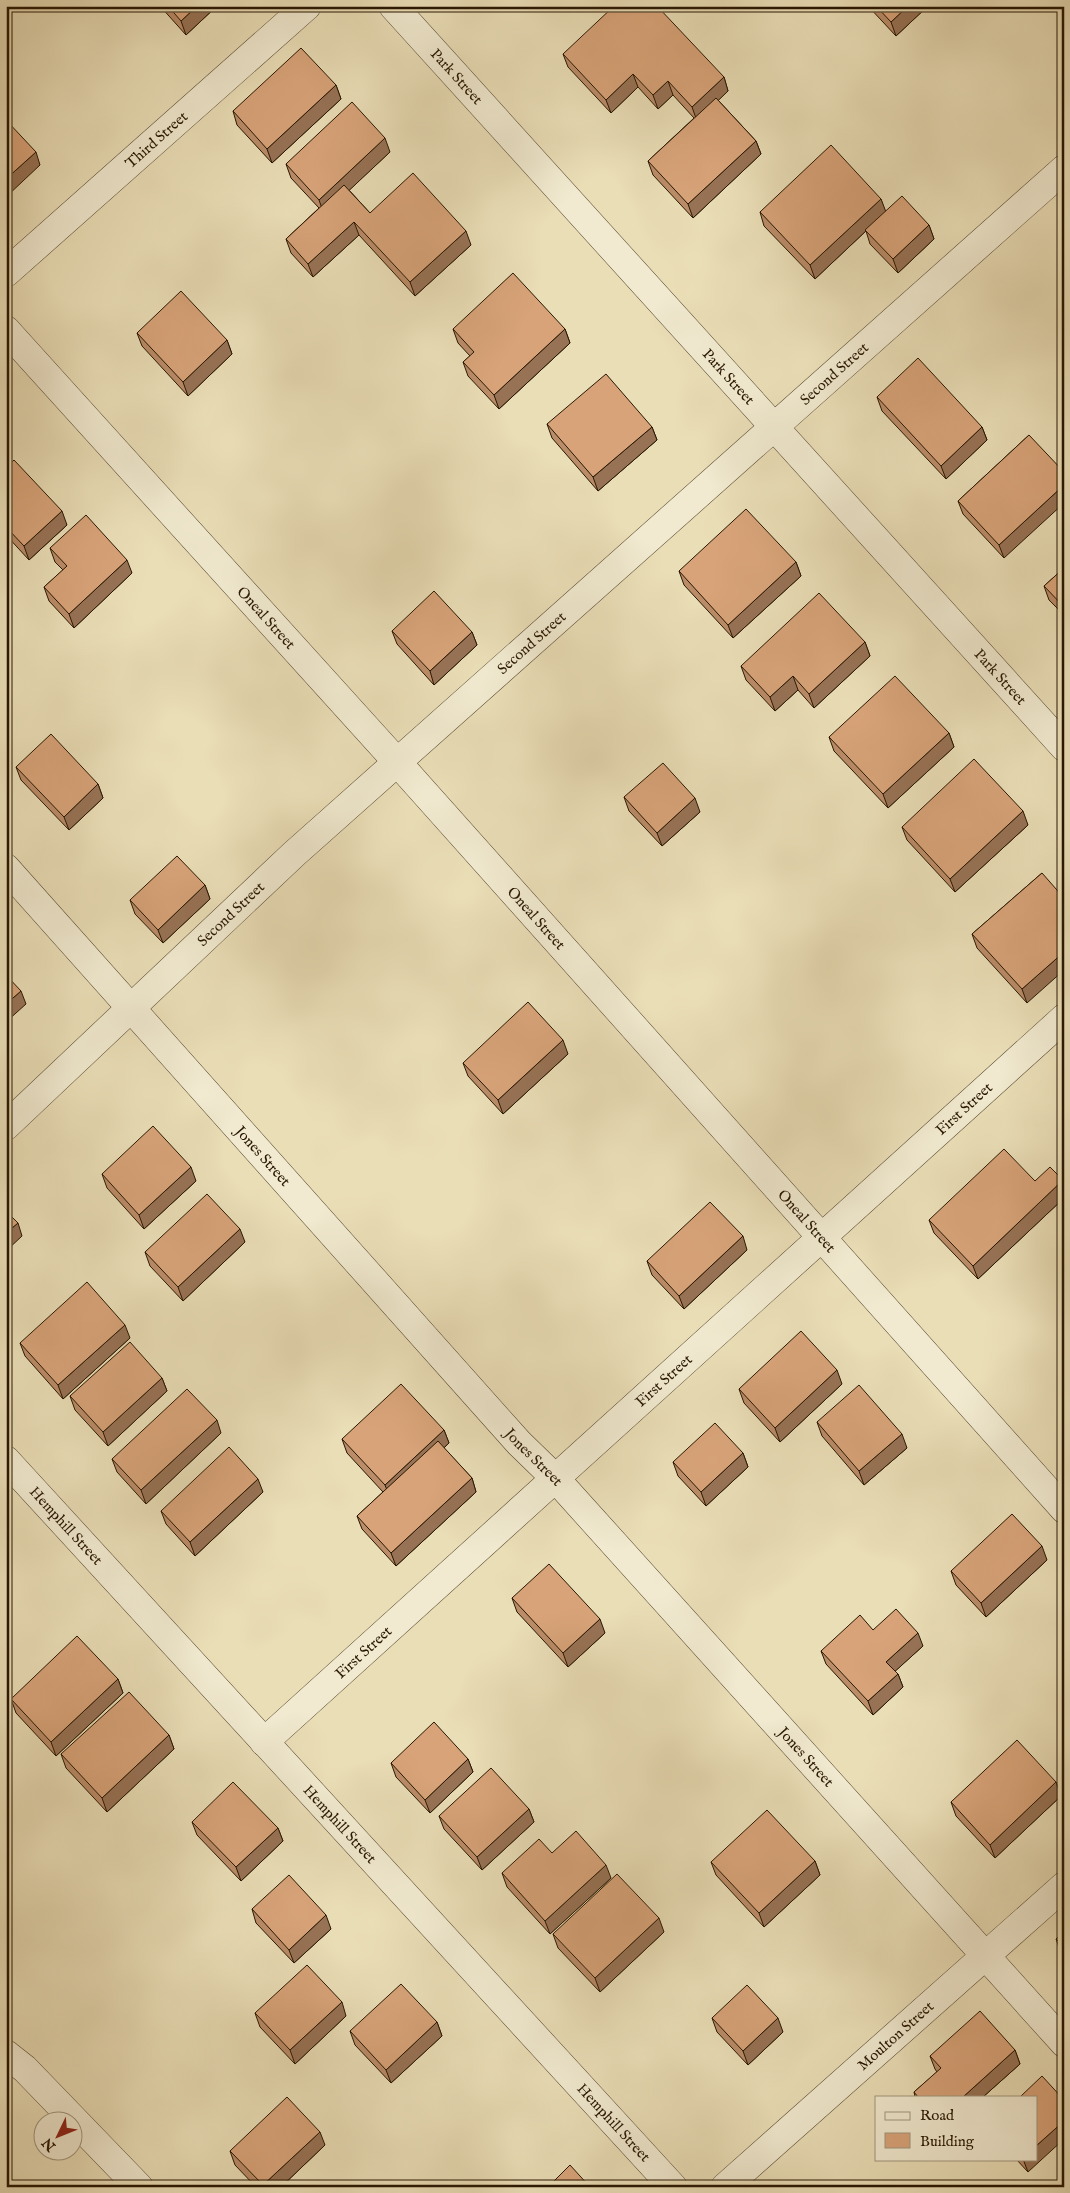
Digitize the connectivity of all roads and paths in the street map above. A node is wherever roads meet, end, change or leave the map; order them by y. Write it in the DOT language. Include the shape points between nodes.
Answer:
graph roads {
  1 [pos="307,6"];
  2 [pos="394,6"];
  3 [pos="1064,169"];
  4 [pos="6,273"];
  5 [pos="6,330"];
  6 [pos="774,427"];
  7 [pos="1064,747"];
  8 [pos="398,763"];
  9 [pos="6,868"];
  10 [pos="132,1008"];
  11 [pos="1064,1018"];
  12 [pos="6,1126"];
  13 [pos="822,1237"];
  14 [pos="6,1460"];
  15 [pos="555,1478"];
  16 [pos="1064,1509"];
  17 [pos="264,1742"];
  18 [pos="1064,1886"];
  19 [pos="986,1956"];
  20 [pos="1064,2043"];
  21 [pos="6,2054"];
  22 [pos="139,2187"];
  23 [pos="673,2187"];
  24 [pos="725,2187"];
  1 -- 4 [label="street, Third Street"];
  2 -- 6 [label="street, Park Street"];
  3 -- 6 [label="street, Second Street"];
  5 -- 8 [label="street, Oneal Street"];
  6 -- 7 [label="street, Park Street"];
  6 -- 8 [label="street, Second Street"];
  8 -- 10 [label="street, Second Street" via="294,854"];
  8 -- 13 [label="street, Oneal Street"];
  9 -- 10 [label="street, Jones Street"];
  10 -- 12 [label="street, Second Street"];
  10 -- 15 [label="street, Jones Street" via="519,1443"];
  11 -- 13 [label="street, First Street"];
  13 -- 15 [label="street, First Street"];
  13 -- 16 [label="street, Oneal Street"];
  14 -- 17 [label="street, Hemphill Street"];
  15 -- 17 [label="street, First Street"];
  15 -- 19 [label="street, Jones Street"];
  17 -- 23 [label="street, Hemphill Street"];
  18 -- 19 [label="street, Moulton Street"];
  19 -- 20 [label="street, Jones Street"];
  19 -- 24 [label="street, Moulton Street"];
  21 -- 22 [label="street"];
}
